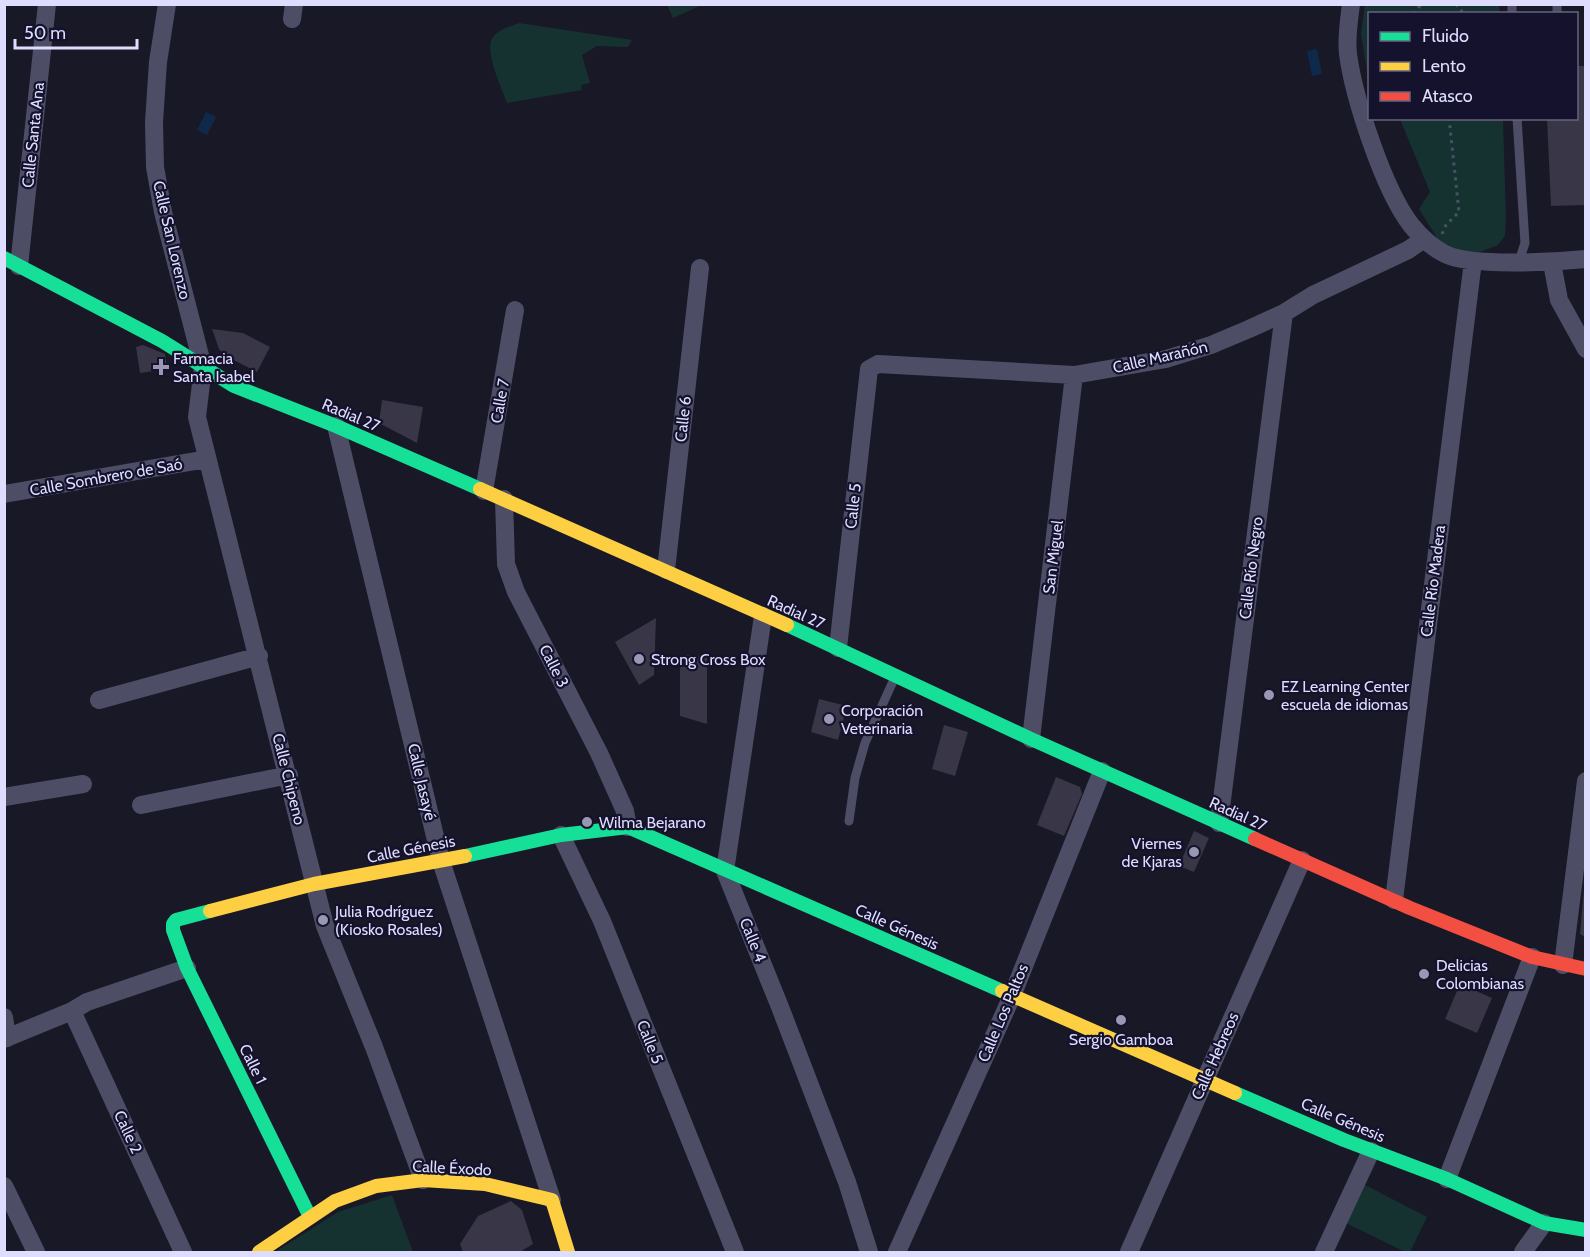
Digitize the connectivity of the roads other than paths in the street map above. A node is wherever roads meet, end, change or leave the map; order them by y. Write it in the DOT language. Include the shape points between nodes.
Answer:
graph roads {
  1 [pos="47,4"];
  2 [pos="166,4"];
  3 [pos="1351,4"];
  4 [pos="1518,120"];
  5 [pos="1432,240"];
  6 [pos="1586,259"];
  7 [pos="1473,261"];
  8 [pos="1519,261"];
  9 [pos="12,262"];
  10 [pos="1552,263"];
  11 [pos="700,268"];
  12 [pos="515,310"];
  13 [pos="1284,313"];
  14 [pos="1586,349"];
  15 [pos="872,366"];
  16 [pos="203,367"];
  17 [pos="1074,375"];
  18 [pos="336,426"];
  19 [pos="207,459"];
  20 [pos="484,491"];
  21 [pos="4,494"];
  22 [pos="504,499"];
  23 [pos="666,570"];
  24 [pos="763,616"];
  25 [pos="838,648"];
  26 [pos="259,656"];
  27 [pos="896,675"];
  28 [pos="99,700"];
  29 [pos="1031,739"];
  30 [pos="1102,771"];
  31 [pos="289,775"];
  32 [pos="1586,781"];
  33 [pos="83,784"];
  34 [pos="4,797"];
  35 [pos="141,805"];
  36 [pos="849,821"];
  37 [pos="1219,823"];
  38 [pos="628,827"];
  39 [pos="561,835"];
  40 [pos="1302,860"];
  41 [pos="441,861"];
  42 [pos="725,871"];
  43 [pos="314,884"];
  44 [pos="1394,900"];
  45 [pos="173,924"];
  46 [pos="1532,957"];
  47 [pos="1563,965"];
  48 [pos="187,969"];
  49 [pos="1586,969"];
  50 [pos="1012,996"];
  51 [pos="72,1011"];
  52 [pos="4,1017"];
  53 [pos="6,1039"];
  54 [pos="1206,1078"];
  55 [pos="1371,1151"];
  56 [pos="1447,1179"];
  57 [pos="423,1180"];
  58 [pos="4,1186"];
  59 [pos="552,1200"];
  60 [pos="310,1216"];
  61 [pos="1544,1223"];
  62 [pos="1586,1230"];
  63 [pos="36,1252"];
  64 [pos="183,1252"];
  65 [pos="259,1252"];
  66 [pos="568,1252"];
  67 [pos="735,1252"];
  68 [pos="869,1252"];
  69 [pos="897,1252"];
  70 [pos="1129,1252"];
  71 [pos="1324,1252"];
  72 [pos="1523,1252"];
  1 -- 9 [label="street, Calle Santa Ana"];
  2 -- 16 [label="street, Calle San Lorenzo" via="158,62 155,167"];
  3 -- 5 [label="street" via="1348,53 1375,150 1410,224"];
  4 -- 8 [label="lane" via="1525,243"];
  5 -- 7 [label="street" via="1446,255"];
  5 -- 13 [label="street, Calle Marañón" via="1313,295"];
  6 -- 10 [label="street"];
  7 -- 8 [label="street"];
  7 -- 44 [label="street, Calle Río Madera"];
  8 -- 10 [label="street"];
  9 -- 16 [label="street, Radial 27" via="162,341"];
  10 -- 14 [label="street" via="1559,300"];
  11 -- 23 [label="street, Calle 6"];
  12 -- 20 [label="street, Calle 7"];
  13 -- 17 [label="street, Calle Marañón" via="1211,345 1166,358"];
  13 -- 37 [label="street, Calle Río Negro"];
  15 -- 17 [label="street, Calle Marañón"];
  15 -- 25 [label="street, Calle 5"];
  16 -- 18 [label="street, Radial 27" via="234,386"];
  16 -- 19 [label="street, Calle Chipeno" via="197,417"];
  17 -- 29 [label="street, San Miguel"];
  18 -- 20 [label="street, Radial 27"];
  18 -- 41 [label="street, Calle Jasayé"];
  19 -- 21 [label="street, Calle Sombrero de Saó"];
  19 -- 26 [label="street, Calle Chipeno"];
  20 -- 22 [label="street, Radial 27"];
  22 -- 23 [label="street, Radial 27"];
  22 -- 38 [label="street, Calle 3" via="506,564 516,592 599,753 625,811"];
  23 -- 24 [label="street, Radial 27"];
  24 -- 25 [label="street, Radial 27"];
  24 -- 42 [label="street"];
  25 -- 27 [label="street, Radial 27"];
  26 -- 28 [label="street"];
  26 -- 31 [label="street, Calle Chipeno"];
  27 -- 29 [label="street, Radial 27"];
  27 -- 36 [label="lane" via="865,744"];
  29 -- 30 [label="street, Radial 27"];
  30 -- 37 [label="street, Radial 27"];
  30 -- 50 [label="street, Calle Los Paltos"];
  31 -- 35 [label="street"];
  31 -- 43 [label="street, Calle Chipeno"];
  32 -- 47 [label="street"];
  33 -- 34 [label="street"];
  37 -- 40 [label="street, Radial 27"];
  38 -- 39 [label="street, Calle Génesis"];
  38 -- 42 [label="street, Calle Génesis"];
  39 -- 41 [label="street, Calle Génesis"];
  39 -- 67 [label="street, Calle 5" via="602,921"];
  40 -- 44 [label="street, Radial 27"];
  40 -- 54 [label="street, Calle Hebreos"];
  41 -- 43 [label="street, Calle Génesis"];
  41 -- 59 [label="street, Calle Jasayé"];
  42 -- 50 [label="street, Calle Génesis"];
  42 -- 68 [label="street, Calle 4" via="847,1182"];
  43 -- 45 [label="street, Calle Génesis" via="176,920"];
  43 -- 57 [label="street, Calle Chipeno" via="326,926"];
  44 -- 46 [label="street, Radial 27"];
  45 -- 48 [label="street, Calle 1"];
  46 -- 47 [label="street, Radial 27"];
  46 -- 56 [label="street"];
  47 -- 49 [label="street, Radial 27"];
  48 -- 51 [label="street" via="87,1002"];
  48 -- 60 [label="street, Calle 1"];
  50 -- 54 [label="street, Calle Génesis"];
  50 -- 69 [label="street, Calle Los Paltos"];
  51 -- 53 [label="street"];
  51 -- 64 [label="street, Calle 2"];
  52 -- 53 [label="street"];
  54 -- 55 [label="street, Calle Génesis"];
  54 -- 70 [label="street, Calle Hebreos"];
  55 -- 56 [label="street, Calle Génesis"];
  55 -- 71 [label="street"];
  56 -- 61 [label="street, Calle Génesis"];
  57 -- 59 [label="street, Calle Éxodo" via="485,1184"];
  57 -- 60 [label="street, Calle Éxodo" via="376,1186 335,1201"];
  58 -- 63 [label="street"];
  59 -- 66 [label="street"];
  60 -- 65 [label="street, Calle Éxodo"];
  61 -- 62 [label="street, Calle Génesis"];
  61 -- 72 [label="street"];
}
